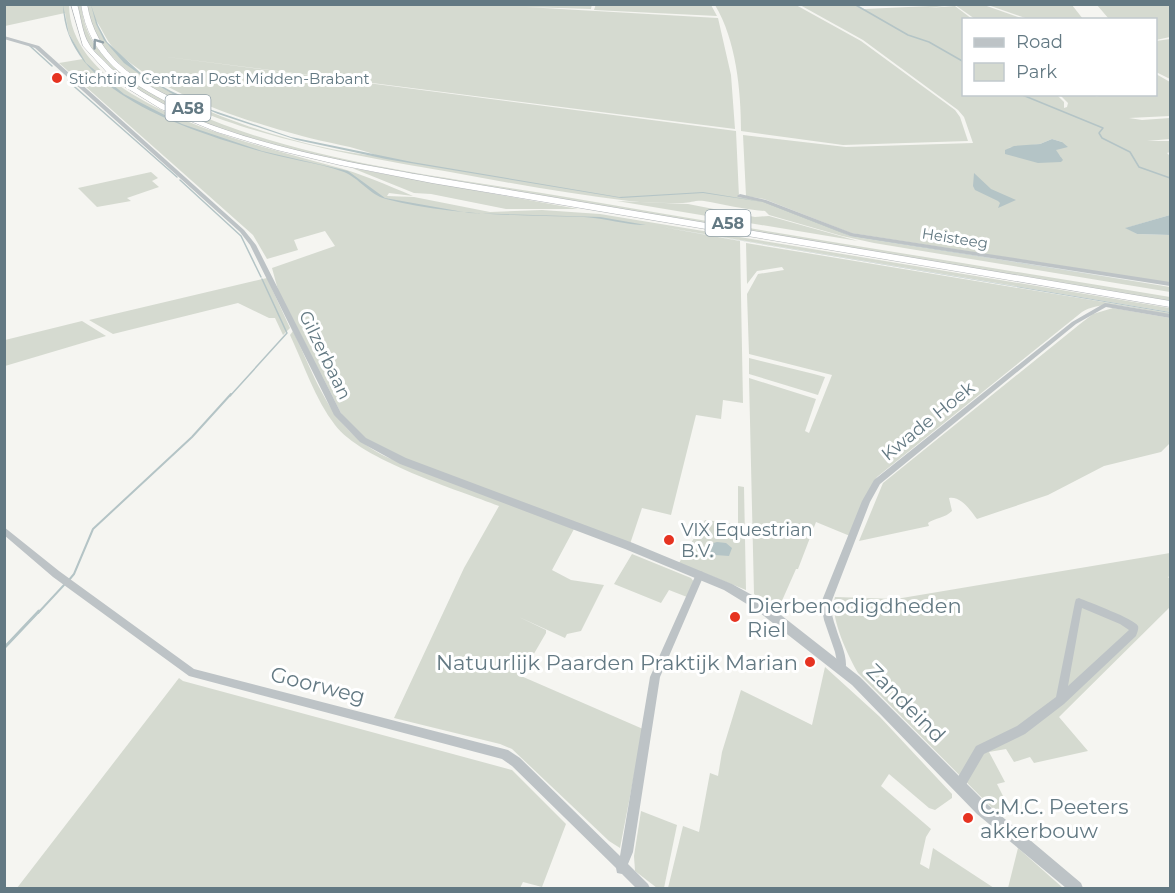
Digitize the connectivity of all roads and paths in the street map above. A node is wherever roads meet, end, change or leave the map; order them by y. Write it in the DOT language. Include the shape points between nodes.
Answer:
graph roads {
  1 [pos="74,4"];
  2 [pos="84,4"];
  3 [pos="4,37"];
  4 [pos="740,196"];
  5 [pos="1170,284"];
  6 [pos="1170,295"];
  7 [pos="1170,304"];
  8 [pos="1170,316"];
  9 [pos="4,530"];
  10 [pos="700,575"];
  11 [pos="842,669"];
  12 [pos="1060,700"];
  13 [pos="959,786"];
  14 [pos="621,869"];
  15 [pos="644,888"];
  16 [pos="1076,888"];
  1 -- 7 [label="highway, A58" via="76,27 86,48 115,78 174,112 272,146 373,170"];
  6 -- 2 [label="highway, A58, one-way" via="511,186 299,146 186,108 127,74 91,35"];
  3 -- 10 [label="street, Gilzerbaan" via="37,47 242,231 253,245 329,399 343,422 363,440 395,458"];
  4 -- 5 [label="street, Heisteeg" via="765,201 851,234"];
  8 -- 11 [label="street, Kwade Hoek" via="1105,305 1094,310 874,485 826,603"];
  9 -- 14 [label="street, Goorweg" via="64,580 192,673 504,754"];
  10 -- 11 [label="street, Zandeind" via="759,605"];
  10 -- 14 [label="street" via="655,677"];
  11 -- 13 [label="street, Zandeind"];
  12 -- 12 [label="street" via="1133,633 1134,628 1079,602"];
  12 -- 13 [label="street" via="1021,730 980,750"];
  13 -- 16 [label="street, Zandeind"];
  14 -- 15 [label="street, Goorweg"];
}
